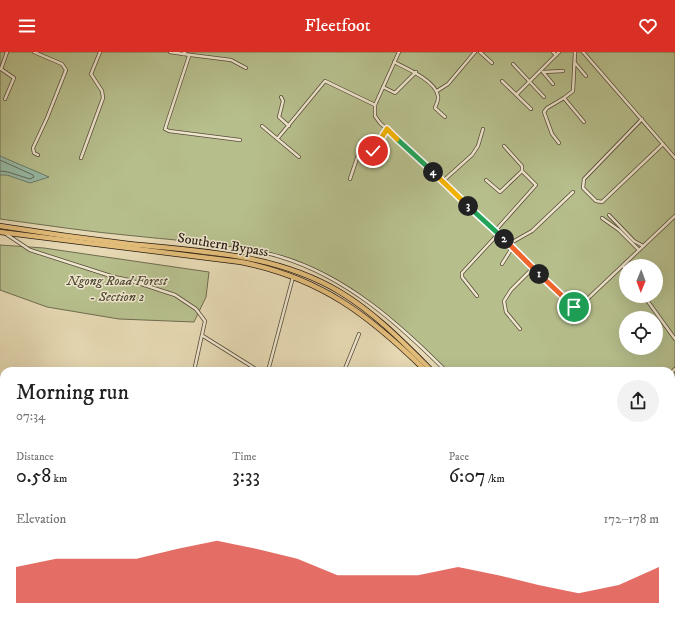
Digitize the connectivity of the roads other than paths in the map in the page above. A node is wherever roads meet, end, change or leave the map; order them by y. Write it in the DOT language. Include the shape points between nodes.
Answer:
graph roads {
  1 [pos="6,52"];
  2 [pos="34,52"];
  3 [pos="100,52"];
  4 [pos="170,52"];
  5 [pos="399,52"];
  6 [pos="475,52"];
  7 [pos="480,52"];
  8 [pos="553,52"];
  9 [pos="559,52"];
  10 [pos="575,52"];
  11 [pos="584,52"];
  12 [pos="184,53"];
  13 [pos="556,55"];
  14 [pos="189,56"];
  15 [pos="394,62"];
  16 [pos="492,63"];
  17 [pos="575,63"];
  18 [pos="513,64"];
  19 [pos="246,68"];
  20 [pos="543,71"];
  21 [pos="563,71"];
  22 [pos="416,72"];
  23 [pos="586,76"];
  24 [pos="502,81"];
  25 [pos="530,82"];
  26 [pos="553,84"];
  27 [pos="383,87"];
  28 [pos="437,91"];
  29 [pos="517,94"];
  30 [pos="281,97"];
  31 [pos="544,97"];
  32 [pos="564,98"];
  33 [pos="5,99"];
  34 [pos="375,105"];
  35 [pos="531,109"];
  36 [pos="445,117"];
  37 [pos="642,119"];
  38 [pos="584,122"];
  39 [pos="262,126"];
  40 [pos="288,126"];
  41 [pos="387,129"];
  42 [pos="482,130"];
  43 [pos="278,138"];
  44 [pos="240,140"];
  45 [pos="559,143"];
  46 [pos="663,144"];
  47 [pos="504,146"];
  48 [pos="38,155"];
  49 [pos="299,157"];
  50 [pos="81,158"];
  51 [pos="675,158"];
  52 [pos="522,171"];
  53 [pos="350,179"];
  54 [pos="486,180"];
  55 [pos="443,181"];
  56 [pos="573,192"];
  57 [pos="609,214"];
  58 [pos="675,216"];
  59 [pos="602,218"];
  60 [pos="0,226"];
  61 [pos="495,231"];
  62 [pos="2,233"];
  63 [pos="498,234"];
  64 [pos="509,244"];
  65 [pos="644,246"];
  66 [pos="233,247"];
  67 [pos="512,248"];
  68 [pos="639,250"];
  69 [pos="630,259"];
  70 [pos="502,264"];
  71 [pos="533,268"];
  72 [pos="619,270"];
  73 [pos="293,276"];
  74 [pos="476,296"];
  75 [pos="649,303"];
  76 [pos="520,329"];
  77 [pos="359,334"];
  78 [pos="203,336"];
  79 [pos="675,339"];
  80 [pos="195,367"];
  81 [pos="253,367"];
  82 [pos="269,367"];
  83 [pos="346,367"];
  84 [pos="422,367"];
  85 [pos="428,367"];
  86 [pos="442,367"];
  1 -- 33 [label="street" via="1,69 14,78"];
  2 -- 48 [label="street" via="62,64 66,70 33,148"];
  3 -- 50 [label="street" via="91,74 102,91 103,98"];
  4 -- 12 [label="street"];
  5 -- 15 [label="street"];
  6 -- 28 [label="street" via="448,84"];
  7 -- 16 [label="street"];
  8 -- 13 [label="street"];
  9 -- 13 [label="street"];
  10 -- 17 [label="street"];
  11 -- 37 [label="street"];
  12 -- 14 [label="street"];
  13 -- 20 [label="street"];
  14 -- 19 [label="street" via="231,60"];
  14 -- 44 [label="street" via="165,129"];
  15 -- 22 [label="street"];
  15 -- 27 [label="street"];
  17 -- 23 [label="street"];
  17 -- 32 [label="street" via="573,91"];
  18 -- 25 [label="street"];
  20 -- 21 [label="street"];
  20 -- 25 [label="street"];
  20 -- 26 [label="street"];
  22 -- 27 [label="street" via="395,93"];
  22 -- 28 [label="street"];
  24 -- 29 [label="street"];
  25 -- 29 [label="street"];
  25 -- 31 [label="street"];
  27 -- 34 [label="street"];
  28 -- 36 [label="street" via="435,108"];
  29 -- 35 [label="street"];
  30 -- 40 [label="street" via="283,101 279,117"];
  32 -- 38 [label="street"];
  32 -- 45 [label="street" via="544,112 552,134"];
  34 -- 40 [label="street" via="325,81"];
  34 -- 41 [label="street" via="375,116"];
  37 -- 46 [label="street"];
  37 -- 46 [label="street" via="584,179 584,188 596,201 602,202"];
  39 -- 43 [label="street"];
  40 -- 43 [label="street"];
  41 -- 53 [label="street" via="371,154 359,152"];
  41 -- 55 [label="street"];
  42 -- 55 [label="street" via="478,146 472,155"];
  43 -- 49 [label="street"];
  46 -- 51 [label="street"];
  47 -- 52 [label="street" via="522,166"];
  52 -- 54 [label="street" via="502,191 498,192"];
  52 -- 61 [label="street" via="536,186"];
  55 -- 61 [label="street"];
  56 -- 64 [label="street" via="532,231"];
  57 -- 65 [label="street" via="634,241"];
  58 -- 65 [label="street"];
  59 -- 68 [label="street" via="620,230"];
  60 -- 85 [label="highway, Southern Bypass" via="99,241 231,254 275,264 340,292 387,327"];
  61 -- 63 [label="street"];
  62 -- 73 [label="highway, Southern Bypass" via="241,262"];
  62 -- 78 [label="street" via="30,250 181,298 205,318"];
  63 -- 64 [label="street"];
  63 -- 74 [label="street" via="462,274"];
  64 -- 67 [label="street"];
  65 -- 68 [label="street"];
  66 -- 86 [label="street" via="291,260 354,292 390,318"];
  67 -- 70 [label="street"];
  67 -- 71 [label="street"];
  68 -- 69 [label="street"];
  71 -- 72 [label="street" via="574,307 580,306"];
  71 -- 76 [label="street" via="511,290 504,301 506,312"];
  73 -- 82 [label="street"];
  73 -- 84 [label="highway, Southern Bypass" via="322,289 369,318"];
  75 -- 79 [label="street"];
  77 -- 83 [label="street"];
  78 -- 80 [label="street"];
  78 -- 81 [label="street"];
}
